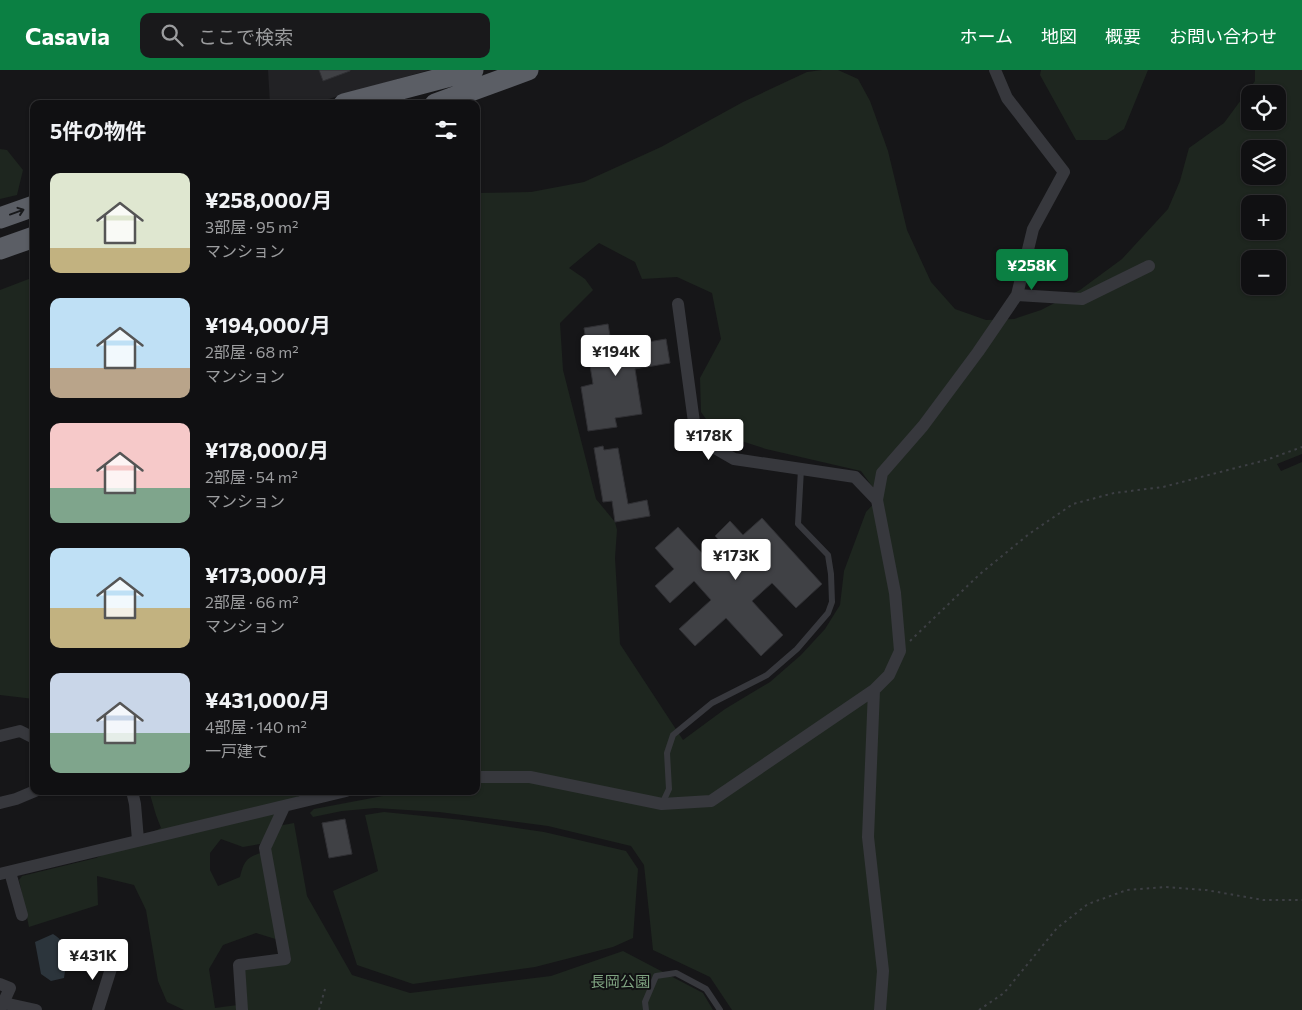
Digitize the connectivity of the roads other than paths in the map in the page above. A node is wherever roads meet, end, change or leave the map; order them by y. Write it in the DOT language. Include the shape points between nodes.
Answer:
graph roads {
  1 [pos="528,70"];
  2 [pos="995,70"];
  3 [pos="479,75"];
  4 [pos="363,100"];
  5 [pos="389,100"];
  6 [pos="432,100"];
  7 [pos="441,100"];
  8 [pos="30,207"];
  9 [pos="0,218"];
  10 [pos="30,225"];
  11 [pos="0,236"];
  12 [pos="30,238"];
  13 [pos="0,249"];
  14 [pos="30,250"];
  15 [pos="0,261"];
  16 [pos="1149,266"];
  17 [pos="1017,295"];
  18 [pos="678,304"];
  19 [pos="801,469"];
  20 [pos="877,500"];
  21 [pos="874,690"];
  22 [pos="0,736"];
  23 [pos="30,736"];
  24 [pos="480,777"];
  25 [pos="30,793"];
  26 [pos="133,795"];
  27 [pos="329,795"];
  28 [pos="0,803"];
  29 [pos="662,804"];
  30 [pos="284,806"];
  31 [pos="138,840"];
  32 [pos="5,873"];
  33 [pos="22,915"];
  34 [pos="114,959"];
  35 [pos="0,984"];
  36 [pos="2,1007"];
  37 [pos="36,1010"];
  38 [pos="98,1010"];
  39 [pos="242,1010"];
  40 [pos="646,1010"];
  41 [pos="720,1010"];
  42 [pos="880,1010"];
  1 -- 3 [label="highway"];
  2 -- 17 [label="street" via="1007,98 1064,172 1033,229"];
  3 -- 4 [label="highway"];
  3 -- 5 [label="highway"];
  3 -- 6 [label="highway"];
  3 -- 7 [label="highway"];
  9 -- 8 [label="highway, one-way"];
  10 -- 11 [label="highway"];
  12 -- 13 [label="highway"];
  14 -- 15 [label="highway"];
  16 -- 17 [label="street" via="1082,299"];
  17 -- 20 [label="street" via="923,426 882,473"];
  18 -- 19 [label="street" via="696,437 734,459"];
  19 -- 20 [label="street" via="855,477"];
  19 -- 29 [label="lane" via="798,524 828,555 832,602 828,613 797,649 767,675 712,703 673,735 667,753 669,789"];
  20 -- 21 [label="street" via="895,593 900,651 889,675"];
  21 -- 29 [label="street" via="711,801"];
  21 -- 42 [label="street" via="868,837 883,971"];
  22 -- 23 [label="street" via="20,731"];
  24 -- 29 [label="street" via="530,777"];
  25 -- 28 [label="street"];
  26 -- 31 [label="street"];
  27 -- 30 [label="street"];
  30 -- 31 [label="street"];
  30 -- 39 [label="street" via="265,848 286,959 239,966"];
  31 -- 32 [label="street"];
  32 -- 33 [label="street"];
  34 -- 38 [label="street"];
  35 -- 36 [label="street" via="10,988"];
  36 -- 37 [label="street"];
  40 -- 41 [label="lane" via="645,1002 656,976 676,973 706,989"];
}
